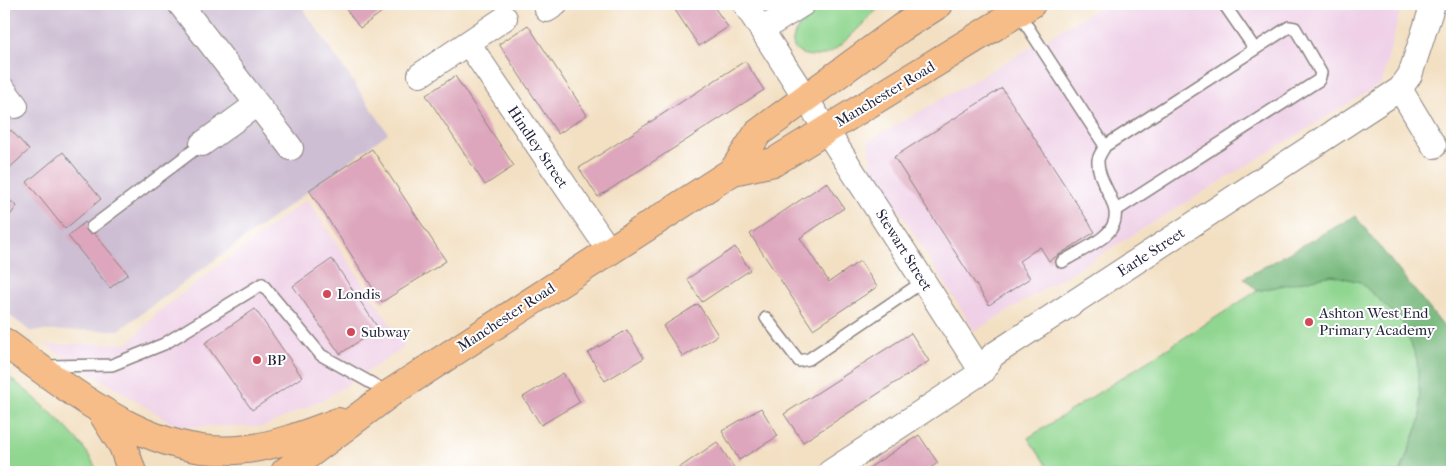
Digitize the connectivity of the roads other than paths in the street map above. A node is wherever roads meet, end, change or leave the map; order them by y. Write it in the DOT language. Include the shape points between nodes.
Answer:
graph roads {
  1 [pos="180,4"];
  2 [pos="745,4"];
  3 [pos="803,4"];
  4 [pos="939,4"];
  5 [pos="1224,4"];
  6 [pos="1433,4"];
  7 [pos="1025,8"];
  8 [pos="906,16"];
  9 [pos="505,18"];
  10 [pos="763,29"];
  11 [pos="468,43"];
  12 [pos="1255,49"];
  13 [pos="420,75"];
  14 [pos="1400,89"];
  15 [pos="806,99"];
  16 [pos="257,104"];
  17 [pos="826,129"];
  18 [pos="202,144"];
  19 [pos="1105,146"];
  20 [pos="1434,146"];
  21 [pos="291,148"];
  22 [pos="733,171"];
  23 [pos="1115,211"];
  24 [pos="92,227"];
  25 [pos="609,250"];
  26 [pos="1062,262"];
  27 [pos="924,281"];
  28 [pos="766,318"];
  29 [pos="4,342"];
  30 [pos="38,366"];
  31 [pos="982,372"];
  32 [pos="389,394"];
  33 [pos="101,411"];
  34 [pos="362,412"];
  35 [pos="132,472"];
  36 [pos="285,472"];
  37 [pos="830,472"];
  1 -- 16 [label="street"];
  2 -- 10 [label="street, Stewart Street"];
  3 -- 10 [label="street"];
  4 -- 8 [label="highway, Manchester Road"];
  5 -- 12 [label="lane"];
  6 -- 14 [label="street, Earle Street" via="1410,75"];
  7 -- 17 [label="highway, Manchester Road"];
  7 -- 19 [label="lane" via="1056,70"];
  8 -- 15 [label="highway, Manchester Road"];
  9 -- 11 [label="street"];
  10 -- 15 [label="street, Stewart Street"];
  11 -- 13 [label="street"];
  11 -- 25 [label="street, Hindley Street"];
  12 -- 19 [label="lane"];
  12 -- 23 [label="lane" via="1288,27 1295,28 1321,73 1319,80"];
  14 -- 20 [label="street"];
  14 -- 31 [label="street, Earle Street" via="993,355"];
  15 -- 17 [label="street, Stewart Street"];
  15 -- 22 [label="highway, Manchester Road" via="758,133"];
  16 -- 18 [label="street"];
  16 -- 21 [label="street"];
  17 -- 22 [label="highway, Manchester Road" via="774,162"];
  17 -- 27 [label="street, Stewart Street"];
  18 -- 24 [label="lane"];
  19 -- 23 [label="lane" via="1098,158 1100,172"];
  22 -- 25 [label="highway, Manchester Road"];
  23 -- 26 [label="lane" via="1114,223 1104,237"];
  25 -- 32 [label="highway, Manchester Road"];
  27 -- 28 [label="lane" via="809,359 799,361"];
  27 -- 31 [label="street, Stewart Street"];
  29 -- 30 [label="highway"];
  30 -- 32 [label="lane" via="112,366 164,344 262,284 321,354"];
  30 -- 33 [label="highway"];
  31 -- 37 [label="street, Earle Street"];
  32 -- 34 [label="highway, Manchester Road"];
  33 -- 34 [label="highway" via="155,437 190,448 246,449 290,439"];
  33 -- 35 [label="highway" via="123,446"];
  34 -- 36 [label="highway, Manchester Road"];
}
